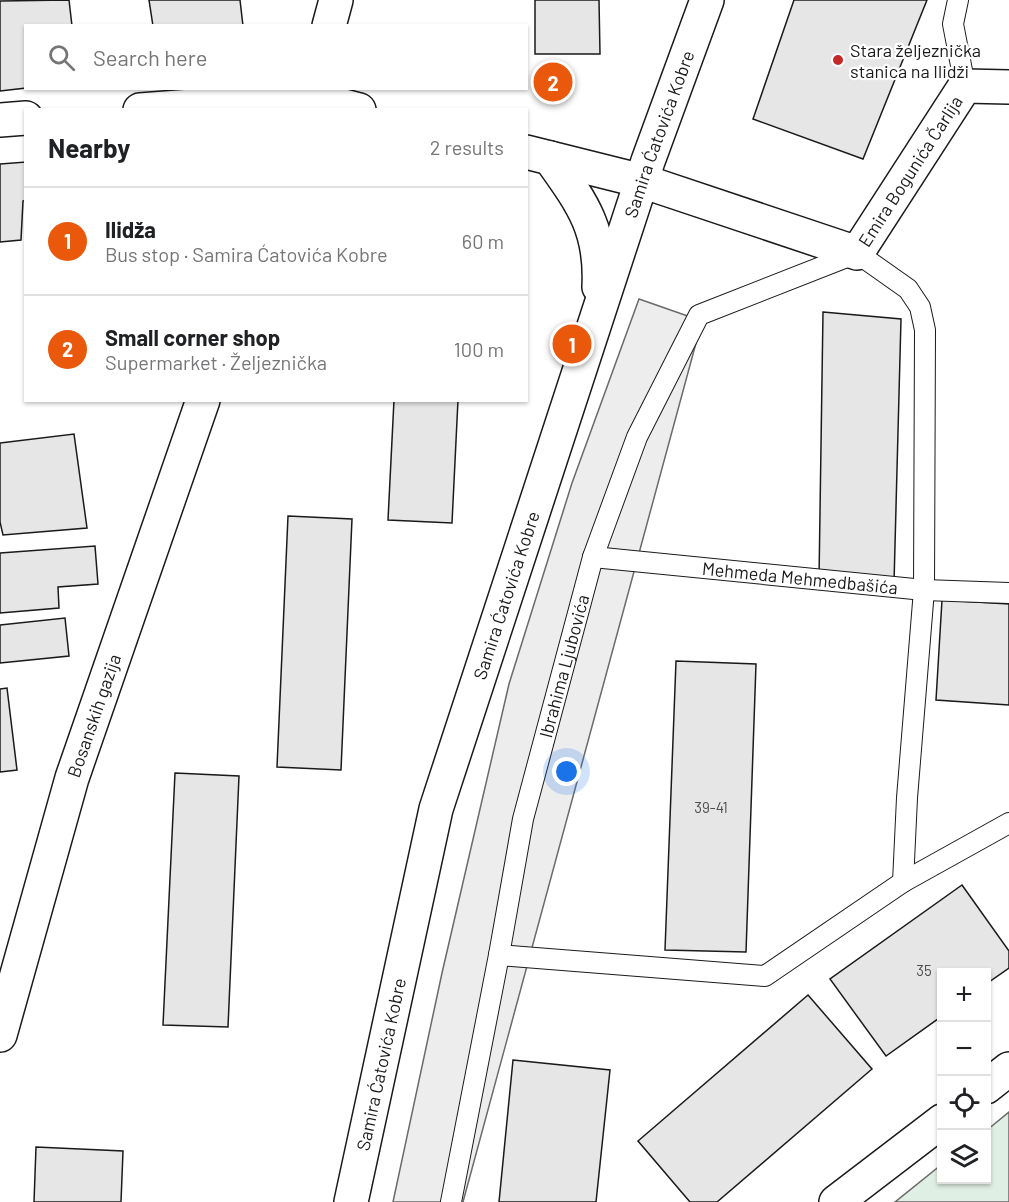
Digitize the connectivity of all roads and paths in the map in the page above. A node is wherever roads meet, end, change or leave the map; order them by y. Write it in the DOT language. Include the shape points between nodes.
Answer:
graph roads {
  1 [pos="336,0"];
  2 [pos="707,0"];
  3 [pos="958,0"];
  4 [pos="330,24"];
  5 [pos="965,86"];
  6 [pos="1009,87"];
  7 [pos="308,98"];
  8 [pos="168,108"];
  9 [pos="350,108"];
  10 [pos="24,118"];
  11 [pos="0,120"];
  12 [pos="538,155"];
  13 [pos="642,181"];
  14 [pos="857,254"];
  15 [pos="598,313"];
  16 [pos="202,402"];
  17 [pos="593,557"];
  18 [pos="924,590"];
  19 [pos="1009,593"];
  20 [pos="1009,823"];
  21 [pos="903,882"];
  22 [pos="499,955"];
  23 [pos="0,1035"];
  24 [pos="1009,1069"];
  25 [pos="991,1083"];
  26 [pos="937,1125"];
  27 [pos="351,1202"];
  28 [pos="451,1202"];
  29 [pos="836,1202"];
  1 -- 4 [label="street"];
  2 -- 13 [label="street, Samira Ćatovića Kobre"];
  3 -- 5 [label="lane" via="954,24"];
  5 -- 6 [label="street, Emira Bogunića Čarlija"];
  5 -- 14 [label="street, Emira Bogunića Čarlija"];
  7 -- 8 [label="street"];
  7 -- 9 [label="street"];
  10 -- 11 [label="street"];
  12 -- 13 [label="street, Emira Bogunića Čarlija"];
  12 -- 15 [label="street" via="580,200 592,224 600,261"];
  13 -- 14 [label="street, Emira Bogunića Čarlija"];
  13 -- 15 [label="street, Samira Ćatovića Kobre"];
  14 -- 17 [label="lane, Ibrahima Ljubovića" via="699,315 637,437"];
  14 -- 18 [label="lane" via="908,289 920,307 925,330"];
  15 -- 27 [label="street, Samira Ćatovića Kobre" via="436,809"];
  16 -- 23 [label="street, Bosanskih gazija" via="72,778"];
  17 -- 18 [label="lane, Mehmeda Mehmedbašića"];
  17 -- 22 [label="lane, Ibrahima Ljubovića" via="523,819"];
  18 -- 19 [label="lane, Mehmeda Mehmedbašića"];
  18 -- 21 [label="lane"];
  20 -- 21 [label="lane"];
  21 -- 22 [label="lane" via="765,976"];
  22 -- 28 [label="lane, Ibrahima Ljubovića"];
  24 -- 25 [label="street"];
  26 -- 29 [label="street"];
}
